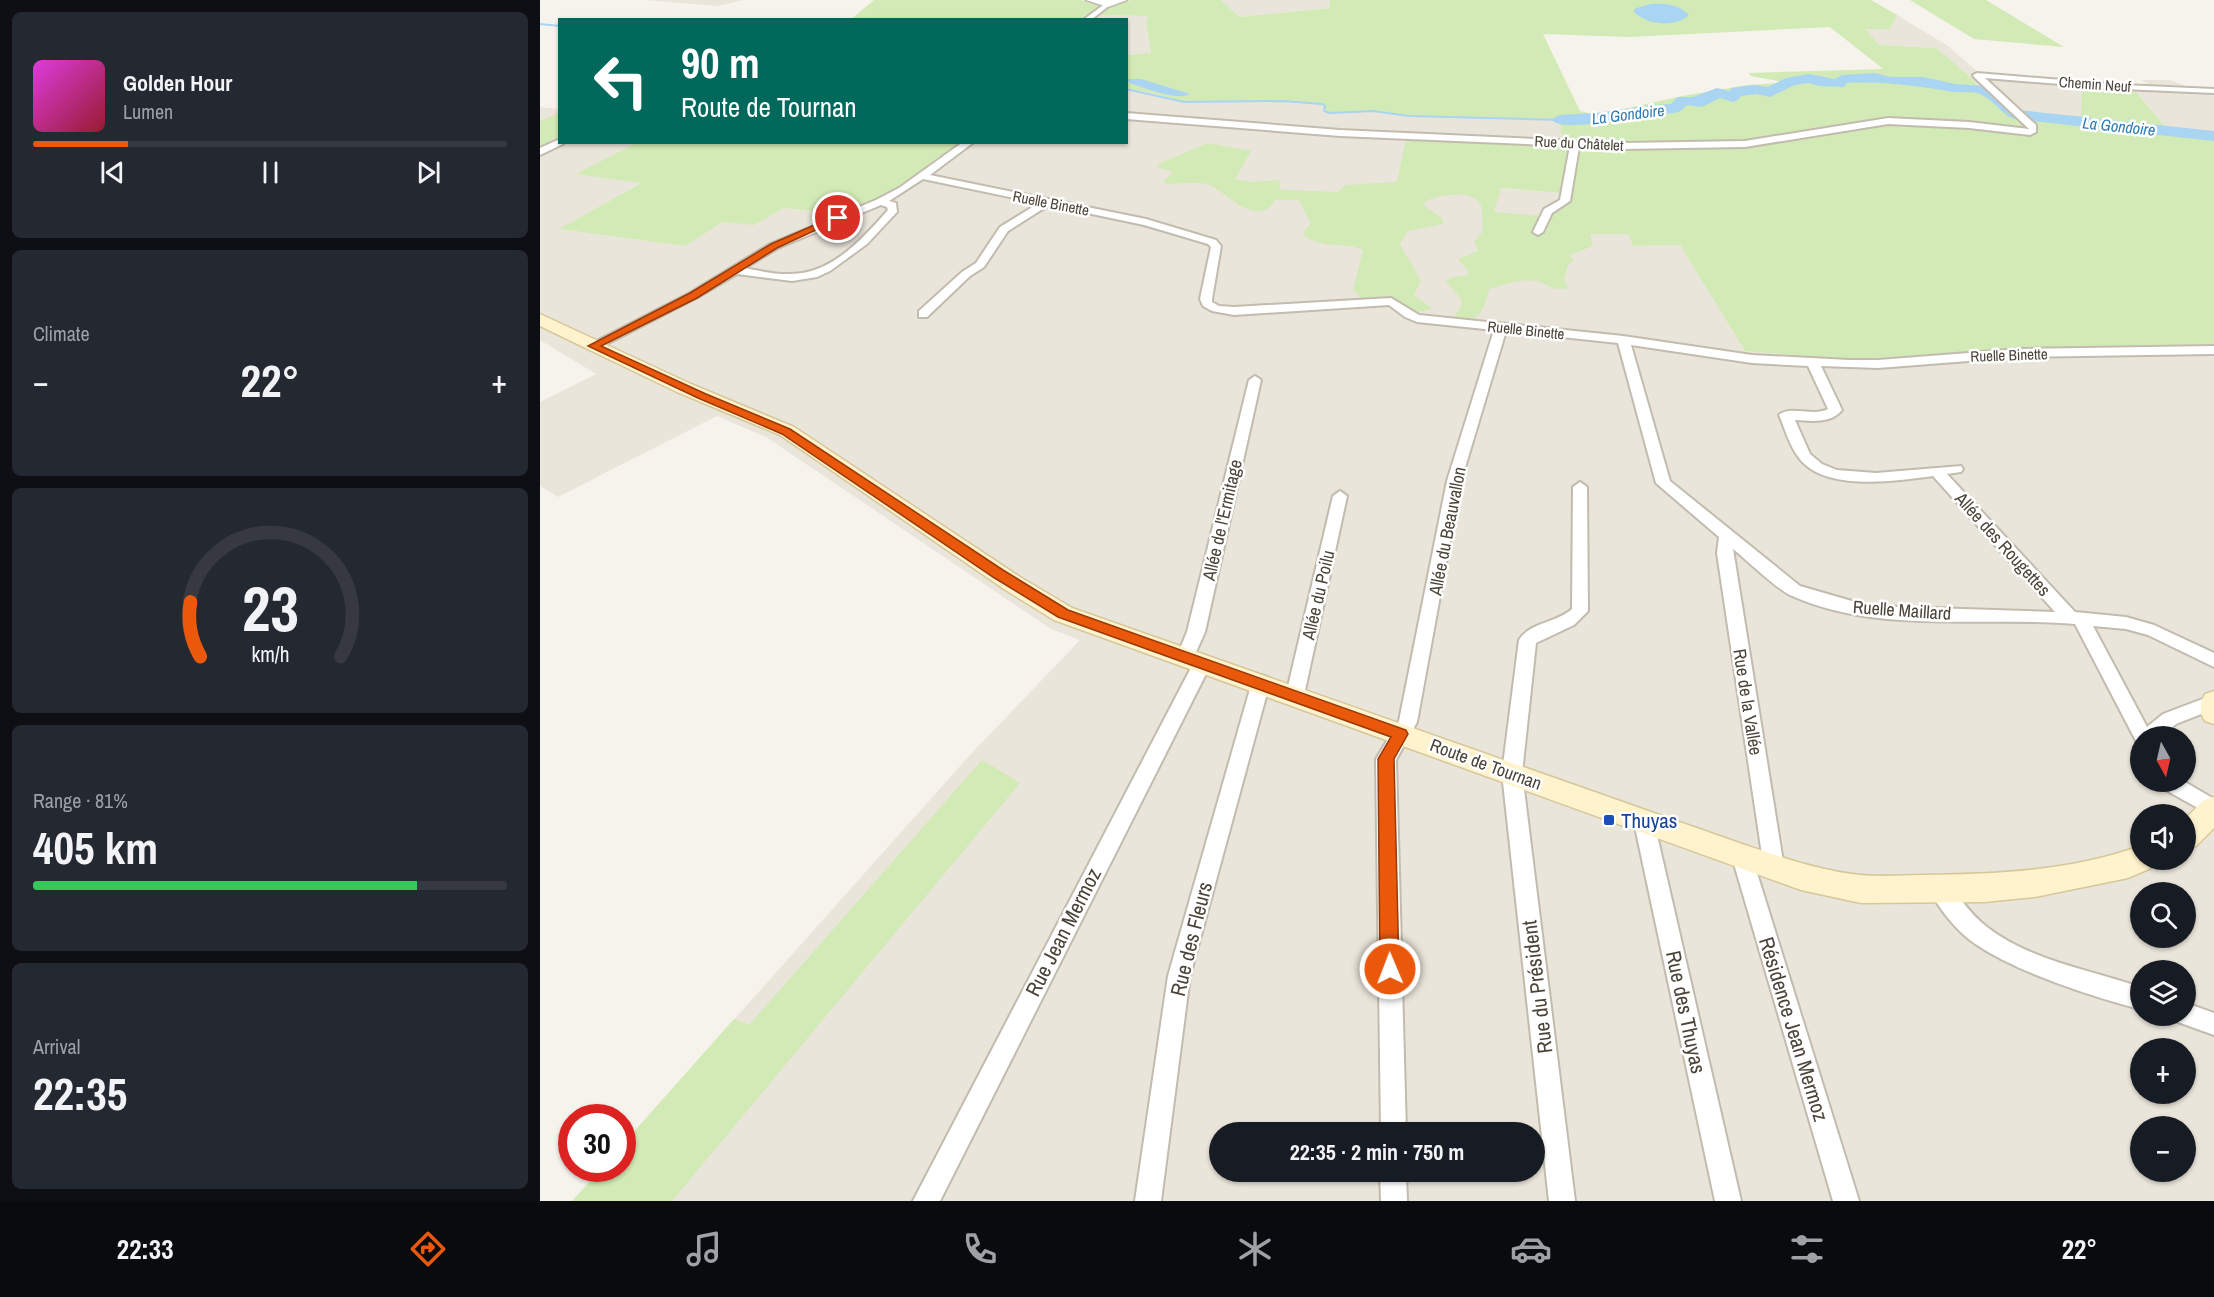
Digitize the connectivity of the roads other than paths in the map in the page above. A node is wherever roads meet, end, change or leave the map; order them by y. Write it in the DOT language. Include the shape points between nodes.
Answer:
graph roads {
  1 [pos="1090,0"];
  2 [pos="1123,0"];
  3 [pos="1108,4"];
  4 [pos="1089,18"];
  5 [pos="2214,91"];
  6 [pos="1128,116"];
  7 [pos="2030,127"];
  8 [pos="1575,142"];
  9 [pos="558,143"];
  10 [pos="967,144"];
  11 [pos="540,152"];
  12 [pos="921,176"];
  13 [pos="880,202"];
  14 [pos="1046,203"];
  15 [pos="1538,232"];
  16 [pos="735,270"];
  17 [pos="923,314"];
  18 [pos="540,319"];
  19 [pos="1501,328"];
  20 [pos="1623,340"];
  21 [pos="593,346"];
  22 [pos="2214,350"];
  23 [pos="1813,362"];
  24 [pos="1255,380"];
  25 [pos="1956,469"];
  26 [pos="1936,471"];
  27 [pos="1580,487"];
  28 [pos="1340,496"];
  29 [pos="1727,536"];
  30 [pos="2076,618"];
  31 [pos="1193,661"];
  32 [pos="2214,661"];
  33 [pos="1261,682"];
  34 [pos="1295,695"];
  35 [pos="2214,702"];
  36 [pos="2214,714"];
  37 [pos="2137,726"];
  38 [pos="2158,726"];
  39 [pos="1400,734"];
  40 [pos="1512,773"];
  41 [pos="2186,792"];
  42 [pos="2214,809"];
  43 [pos="1644,822"];
  44 [pos="2196,827"];
  45 [pos="1742,857"];
  46 [pos="2130,864"];
  47 [pos="1774,868"];
  48 [pos="1940,889"];
  49 [pos="2130,995"];
  50 [pos="2196,1018"];
  51 [pos="2214,1024"];
  52 [pos="1393,1122"];
  53 [pos="1393,1182"];
  54 [pos="926,1201"];
  55 [pos="1148,1201"];
  56 [pos="1394,1201"];
  57 [pos="1562,1201"];
  58 [pos="1728,1201"];
  59 [pos="1846,1201"];
  1 -- 3 [label="street"];
  2 -- 3 [label="street"];
  3 -- 4 [label="street"];
  5 -- 7 [label="street, Chemin Neuf" via="1977,75"];
  6 -- 8 [label="street, Rue du Châtelet" via="1340,133"];
  7 -- 8 [label="street, Rue du Châtelet" via="1888,121 1745,144 1630,146"];
  8 -- 15 [label="street" via="1565,201 1548,211"];
  9 -- 11 [label="street"];
  10 -- 12 [label="street"];
  12 -- 13 [label="street"];
  12 -- 14 [label="street, Ruelle Binette"];
  13 -- 16 [label="street" via="792,237"];
  13 -- 16 [label="street" via="892,205 893,210 875,232 843,259 814,274 792,278"];
  14 -- 17 [label="street" via="1004,229 980,265"];
  14 -- 19 [label="street, Ruelle Binette" via="1146,222 1212,242 1216,246 1206,299 1216,309 1391,301 1408,316"];
  16 -- 21 [label="street" via="694,296"];
  18 -- 21 [label="main road, Route de Tournan"];
  19 -- 20 [label="street, Ruelle Binette"];
  19 -- 39 [label="street, Allée du Beauvallon" via="1454,480 1408,722"];
  20 -- 23 [label="street, Ruelle Binette" via="1752,359"];
  20 -- 29 [label="street, Ruelle Maillard" via="1663,483"];
  21 -- 31 [label="main road, Route de Tournan" via="786,431 1063,614"];
  22 -- 23 [label="street, Ruelle Binette" via="2020,353 1878,364"];
  23 -- 26 [label="street, Allée des Rougettes" via="1835,410 1824,416 1786,416 1806,459 1820,469 1867,479"];
  24 -- 31 [label="street, Allée de l'Ermitage" via="1196,632"];
  25 -- 26 [label="street, Allée des Rougettes"];
  26 -- 30 [label="street, Allée des Rougettes"];
  27 -- 40 [label="street, Rue du Président" via="1580,611 1572,620 1537,632 1528,640"];
  28 -- 34 [label="street, Allée du Poilu"];
  29 -- 30 [label="street, Ruelle Maillard" via="1794,590 1828,603 1869,612"];
  29 -- 47 [label="street, Rue de la Vallée" via="1727,564"];
  30 -- 32 [label="street, Ruelle Maillard" via="2126,623 2154,631"];
  30 -- 37 [label="street, Allée des Rougettes"];
  31 -- 33 [label="main road, Route de Tournan"];
  31 -- 54 [label="street, Rue Jean Mermoz"];
  33 -- 34 [label="main road, Route de Tournan"];
  33 -- 55 [label="street, Rue des Fleurs" via="1179,976"];
  34 -- 39 [label="main road, Route de Tournan"];
  35 -- 36 [label="main road"];
  35 -- 38 [label="street" via="2176,715"];
  39 -- 40 [label="main road, Route de Tournan"];
  39 -- 52 [label="street, Allée du Beauvallon" via="1386,759"];
  40 -- 43 [label="main road, Route de Tournan"];
  40 -- 57 [label="street, Rue du Président"];
  41 -- 42 [label="street"];
  42 -- 44 [label="main road"];
  43 -- 45 [label="main road, Route de Tournan"];
  43 -- 58 [label="street, Rue des Thuyas"];
  45 -- 47 [label="main road, Route de Tournan"];
  45 -- 59 [label="street, Résidence Jean Mermoz"];
  46 -- 48 [label="main road, Route de Tournan" via="2035,883"];
  47 -- 48 [label="main road, Route de Tournan" via="1861,890"];
  48 -- 49 [label="street" via="1984,938 2021,957"];
  50 -- 51 [label="street"];
  53 -- 56 [label="street"];
}
